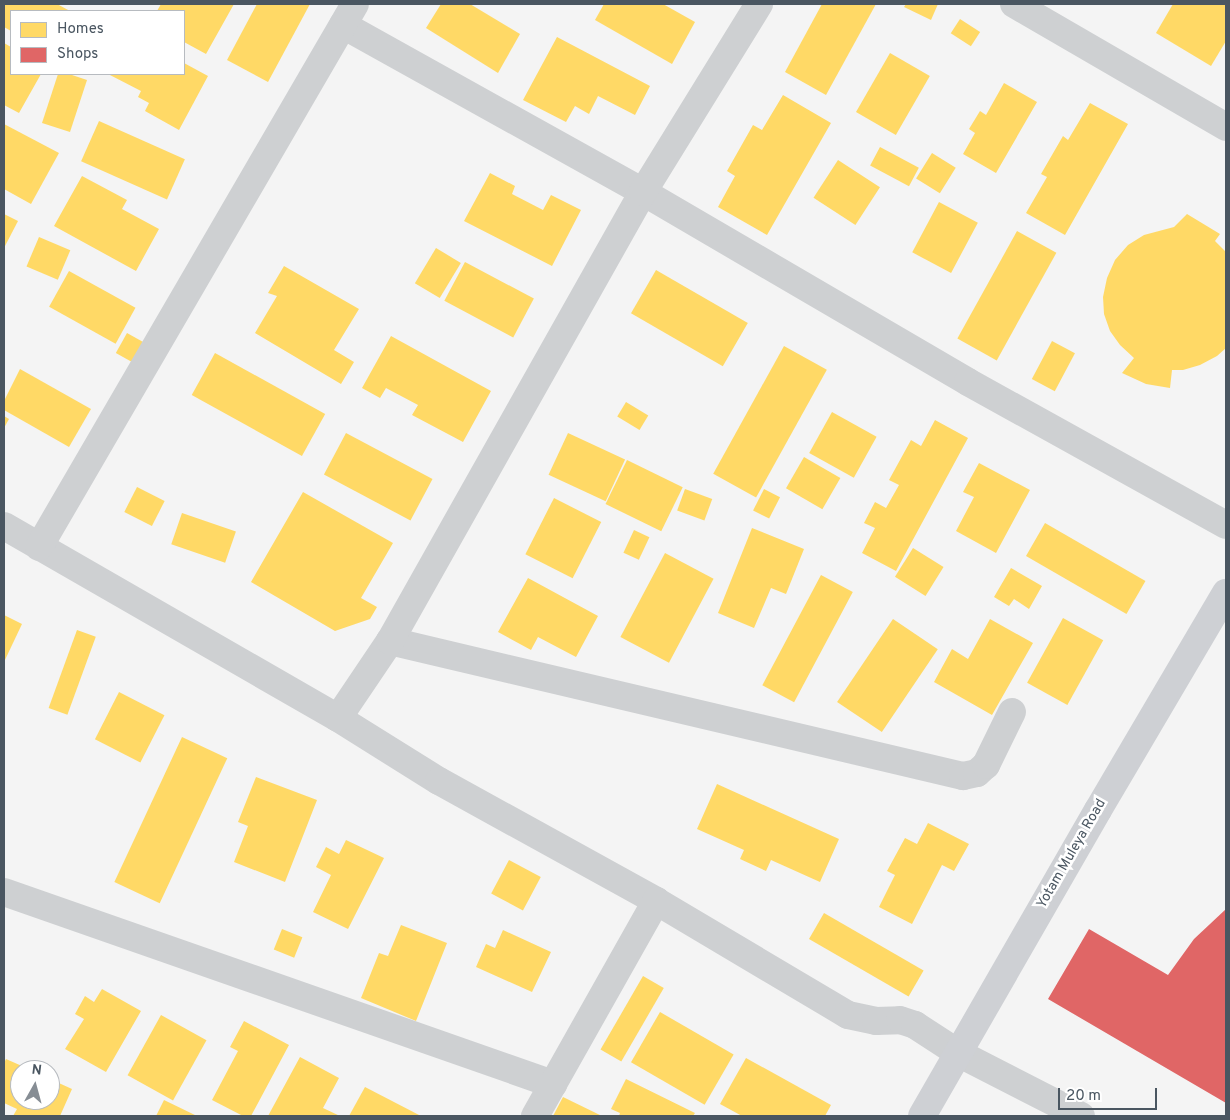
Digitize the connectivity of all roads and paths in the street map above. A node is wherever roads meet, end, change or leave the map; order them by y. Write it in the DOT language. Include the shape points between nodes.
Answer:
graph roads {
  1 [pos="759,4"];
  2 [pos="1014,4"];
  3 [pos="349,14"];
  4 [pos="1226,127"];
  5 [pos="643,192"];
  6 [pos="1226,524"];
  7 [pos="4,526"];
  8 [pos="39,547"];
  9 [pos="1226,593"];
  10 [pos="390,641"];
  11 [pos="1012,712"];
  12 [pos="338,718"];
  13 [pos="4,892"];
  14 [pos="656,901"];
  15 [pos="958,1053"];
  16 [pos="553,1084"];
  17 [pos="535,1116"];
  18 [pos="922,1116"];
  19 [pos="1081,1116"];
  1 -- 5 [label="street"];
  2 -- 4 [label="street"];
  3 -- 5 [label="street"];
  3 -- 8 [label="street"];
  5 -- 6 [label="street" via="968,382"];
  5 -- 10 [label="street"];
  7 -- 8 [label="street"];
  8 -- 12 [label="street"];
  9 -- 15 [label="street, Yotam Muleya Road"];
  10 -- 11 [label="street" via="963,776 977,774 986,765"];
  10 -- 12 [label="street"];
  12 -- 14 [label="street" via="439,781"];
  13 -- 16 [label="street"];
  14 -- 15 [label="street" via="848,1015 876,1021 900,1020 915,1025"];
  14 -- 16 [label="street"];
  15 -- 18 [label="street, Yotam Muleya Road"];
  15 -- 19 [label="street"];
  16 -- 17 [label="street"];
}
